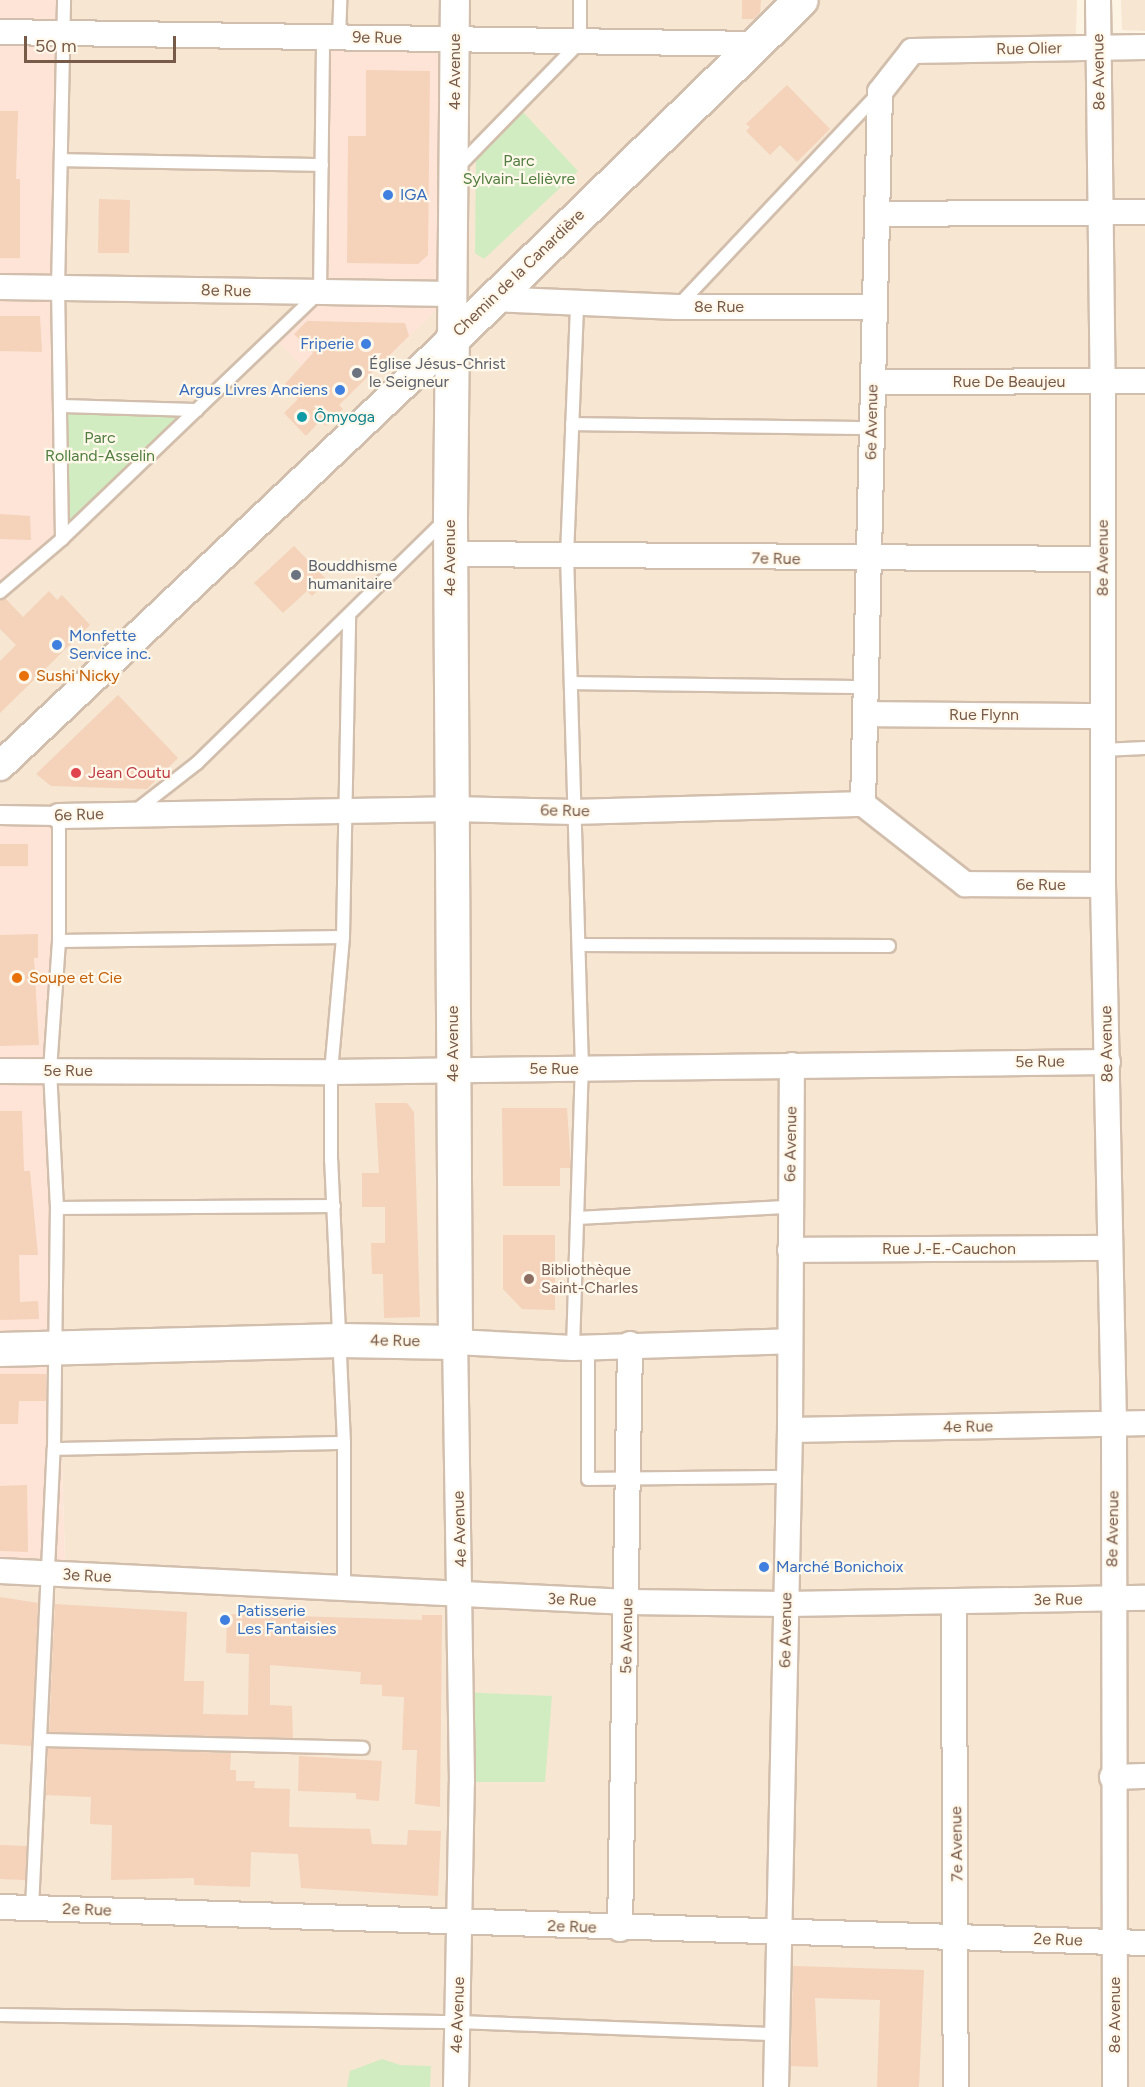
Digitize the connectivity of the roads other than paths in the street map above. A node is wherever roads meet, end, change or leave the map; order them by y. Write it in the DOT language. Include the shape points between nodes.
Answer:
graph roads {
  1 [pos="64,0"];
  2 [pos="340,0"];
  3 [pos="455,0"];
  4 [pos="580,0"];
  5 [pos="800,0"];
  6 [pos="1098,0"];
  7 [pos="0,32"];
  8 [pos="64,34"];
  9 [pos="331,38"];
  10 [pos="455,39"];
  11 [pos="580,42"];
  12 [pos="755,44"];
  13 [pos="1145,47"];
  14 [pos="1098,48"];
  15 [pos="880,92"];
  16 [pos="61,160"];
  17 [pos="322,165"];
  18 [pos="454,171"];
  19 [pos="1145,212"];
  20 [pos="1101,213"];
  21 [pos="877,214"];
  22 [pos="0,287"];
  23 [pos="58,289"];
  24 [pos="320,292"];
  25 [pos="453,294"];
  26 [pos="492,299"];
  27 [pos="577,302"];
  28 [pos="677,307"];
  29 [pos="875,307"];
  30 [pos="452,339"];
  31 [pos="1103,381"];
  32 [pos="1145,381"];
  33 [pos="873,382"];
  34 [pos="60,406"];
  35 [pos="197,410"];
  36 [pos="572,424"];
  37 [pos="872,428"];
  38 [pos="450,516"];
  39 [pos="63,539"];
  40 [pos="450,554"];
  41 [pos="567,556"];
  42 [pos="1102,559"];
  43 [pos="869,560"];
  44 [pos="0,592"];
  45 [pos="349,615"];
  46 [pos="571,683"];
  47 [pos="866,687"];
  48 [pos="866,714"];
  49 [pos="1103,716"];
  50 [pos="1145,748"];
  51 [pos="1103,750"];
  52 [pos="0,766"];
  53 [pos="863,804"];
  54 [pos="453,809"];
  55 [pos="342,810"];
  56 [pos="133,812"];
  57 [pos="575,812"];
  58 [pos="0,815"];
  59 [pos="59,816"];
  60 [pos="1103,885"];
  61 [pos="343,937"];
  62 [pos="59,941"];
  63 [pos="579,945"];
  64 [pos="889,946"];
  65 [pos="1107,1062"];
  66 [pos="792,1065"];
  67 [pos="453,1068"];
  68 [pos="582,1069"];
  69 [pos="50,1070"];
  70 [pos="0,1071"];
  71 [pos="331,1072"];
  72 [pos="334,1206"];
  73 [pos="790,1207"];
  74 [pos="57,1208"];
  75 [pos="578,1218"];
  76 [pos="1109,1248"];
  77 [pos="790,1250"];
  78 [pos="340,1340"];
  79 [pos="790,1341"];
  80 [pos="455,1342"];
  81 [pos="630,1344"];
  82 [pos="581,1347"];
  83 [pos="52,1348"];
  84 [pos="0,1349"];
  85 [pos="1145,1423"];
  86 [pos="1114,1424"];
  87 [pos="790,1430"];
  88 [pos="344,1443"];
  89 [pos="54,1449"];
  90 [pos="789,1477"];
  91 [pos="629,1478"];
  92 [pos="0,1571"];
  93 [pos="46,1574"];
  94 [pos="344,1590"];
  95 [pos="461,1596"];
  96 [pos="1145,1598"];
  97 [pos="1112,1599"];
  98 [pos="954,1601"];
  99 [pos="628,1602"];
  100 [pos="787,1604"];
  101 [pos="40,1740"];
  102 [pos="363,1748"];
  103 [pos="1145,1776"];
  104 [pos="1112,1777"];
  105 [pos="0,1907"];
  106 [pos="32,1908"];
  107 [pos="460,1924"];
  108 [pos="620,1929"];
  109 [pos="780,1933"];
  110 [pos="958,1937"];
  111 [pos="1114,1942"];
  112 [pos="1145,1943"];
  113 [pos="0,2015"];
  114 [pos="458,2022"];
  115 [pos="777,2034"];
  116 [pos="456,2087"];
  117 [pos="776,2087"];
  118 [pos="956,2087"];
  119 [pos="1115,2087"];
  1 -- 8 [label="lane"];
  2 -- 9 [label="lane"];
  3 -- 10 [label="street, 4e Avenue"];
  4 -- 11 [label="lane"];
  5 -- 12 [label="main road, Chemin de la Canardière"];
  6 -- 14 [label="street, 8e Avenue"];
  7 -- 8 [label="street, 9e Rue"];
  8 -- 9 [label="street, 9e Rue"];
  8 -- 16 [label="lane"];
  9 -- 10 [label="street, 9e Rue"];
  9 -- 17 [label="lane"];
  10 -- 11 [label="street, 9e Rue"];
  10 -- 18 [label="street, 4e Avenue"];
  11 -- 12 [label="street, 9e Rue"];
  11 -- 18 [label="lane"];
  12 -- 26 [label="main road, Chemin de la Canardière"];
  13 -- 14 [label="street, Rue Olier"];
  14 -- 15 [label="street, Rue Olier" via="912,51"];
  14 -- 20 [label="street, 8e Avenue"];
  15 -- 21 [label="street, 6e Avenue"];
  15 -- 28 [label="lane"];
  16 -- 17 [label="lane"];
  16 -- 23 [label="lane"];
  17 -- 24 [label="lane"];
  18 -- 25 [label="street, 4e Avenue"];
  19 -- 20 [label="street"];
  20 -- 21 [label="street"];
  20 -- 31 [label="street, 8e Avenue"];
  21 -- 29 [label="street, 6e Avenue"];
  22 -- 23 [label="street, 8e Rue"];
  23 -- 24 [label="street, 8e Rue"];
  23 -- 34 [label="lane"];
  24 -- 25 [label="street, 8e Rue"];
  24 -- 35 [label="lane"];
  25 -- 30 [label="street, 4e Avenue"];
  26 -- 27 [label="street, 8e Rue"];
  26 -- 30 [label="main road, Chemin de la Canardière"];
  27 -- 28 [label="street, 8e Rue"];
  27 -- 36 [label="lane"];
  28 -- 29 [label="street, 8e Rue"];
  29 -- 33 [label="street, 6e Avenue"];
  30 -- 38 [label="main road, 4e Avenue"];
  30 -- 52 [label="street, Chemin de la Canardière"];
  31 -- 32 [label="street, Rue De Beaujeu"];
  31 -- 33 [label="street, Rue De Beaujeu"];
  31 -- 42 [label="street, 8e Avenue"];
  33 -- 37 [label="street, 6e Avenue"];
  34 -- 35 [label="lane"];
  34 -- 39 [label="lane"];
  35 -- 39 [label="lane"];
  36 -- 37 [label="lane"];
  36 -- 41 [label="lane"];
  37 -- 43 [label="street, 6e Avenue"];
  38 -- 40 [label="main road, 4e Avenue"];
  38 -- 45 [label="lane"];
  39 -- 44 [label="lane"];
  40 -- 41 [label="street, 7e Rue"];
  40 -- 54 [label="main road, 4e Avenue"];
  41 -- 43 [label="street, 7e Rue"];
  41 -- 46 [label="lane"];
  42 -- 43 [label="street, 7e Rue"];
  42 -- 49 [label="street, 8e Avenue"];
  43 -- 47 [label="street, 6e Avenue"];
  45 -- 55 [label="lane"];
  45 -- 56 [label="lane" via="197,762"];
  46 -- 47 [label="lane"];
  46 -- 57 [label="lane"];
  47 -- 48 [label="street, 6e Avenue"];
  48 -- 49 [label="street, Rue Flynn"];
  48 -- 53 [label="street, 6e Avenue"];
  49 -- 51 [label="street, 8e Avenue"];
  50 -- 51 [label="lane"];
  51 -- 60 [label="street, 8e Avenue"];
  53 -- 57 [label="street, 6e Rue"];
  53 -- 60 [label="street, 6e Rue" via="966,884"];
  54 -- 55 [label="street, 6e Rue"];
  54 -- 57 [label="street, 6e Rue"];
  54 -- 67 [label="main road, 4e Avenue"];
  55 -- 56 [label="street, 6e Rue"];
  55 -- 61 [label="lane"];
  56 -- 59 [label="street, 6e Rue"];
  57 -- 63 [label="lane"];
  58 -- 59 [label="street, 6e Rue"];
  59 -- 62 [label="lane"];
  60 -- 65 [label="street, 8e Avenue"];
  61 -- 62 [label="lane"];
  61 -- 71 [label="lane"];
  62 -- 69 [label="lane"];
  63 -- 64 [label="lane"];
  63 -- 68 [label="lane"];
  65 -- 66 [label="street, 5e Rue"];
  65 -- 76 [label="street, 8e Avenue"];
  66 -- 68 [label="street, 5e Rue"];
  66 -- 73 [label="street, 6e Avenue"];
  67 -- 68 [label="street, 5e Rue"];
  67 -- 71 [label="street, 5e Rue"];
  67 -- 80 [label="main road, 4e Avenue"];
  68 -- 75 [label="lane"];
  69 -- 70 [label="street, 5e Rue"];
  69 -- 71 [label="street, 5e Rue"];
  69 -- 74 [label="lane"];
  71 -- 72 [label="lane"];
  72 -- 74 [label="lane"];
  72 -- 78 [label="lane"];
  73 -- 75 [label="lane"];
  73 -- 77 [label="street, 6e Avenue"];
  74 -- 83 [label="lane"];
  75 -- 82 [label="lane"];
  76 -- 77 [label="street, Rue J.-E.-Cauchon"];
  76 -- 86 [label="street, 8e Avenue"];
  77 -- 79 [label="street, 6e Avenue"];
  78 -- 80 [label="main road, 4e Rue"];
  78 -- 83 [label="main road, 4e Rue"];
  78 -- 88 [label="lane"];
  79 -- 81 [label="street, 4e Rue"];
  79 -- 87 [label="street, 6e Avenue"];
  80 -- 82 [label="street, 4e Rue"];
  80 -- 95 [label="street, 4e Avenue"];
  81 -- 82 [label="street, 4e Rue"];
  81 -- 91 [label="street, 5e Avenue"];
  82 -- 91 [label="lane" via="588,1479"];
  83 -- 84 [label="main road, 4e Rue"];
  83 -- 89 [label="lane"];
  85 -- 86 [label="street, 4e Rue"];
  86 -- 87 [label="street, 4e Rue"];
  86 -- 97 [label="street, 8e Avenue"];
  87 -- 90 [label="street, 6e Avenue"];
  88 -- 89 [label="lane"];
  88 -- 94 [label="lane"];
  89 -- 93 [label="lane"];
  90 -- 91 [label="lane"];
  90 -- 100 [label="street, 6e Avenue"];
  91 -- 99 [label="street, 5e Avenue"];
  92 -- 93 [label="street, 3e Rue"];
  93 -- 94 [label="street, 3e Rue"];
  93 -- 101 [label="lane"];
  94 -- 95 [label="street, 3e Rue"];
  95 -- 99 [label="street, 3e Rue"];
  95 -- 107 [label="street, 4e Avenue"];
  96 -- 97 [label="street, 3e Rue"];
  97 -- 98 [label="street, 3e Rue"];
  97 -- 104 [label="street, 8e Avenue"];
  98 -- 100 [label="street, 3e Rue"];
  98 -- 110 [label="street, 7e Avenue"];
  99 -- 100 [label="street, 3e Rue"];
  99 -- 108 [label="street, 5e Avenue"];
  100 -- 109 [label="street, 6e Avenue"];
  101 -- 102 [label="lane"];
  101 -- 106 [label="lane"];
  103 -- 104 [label="street"];
  104 -- 111 [label="street, 8e Avenue"];
  105 -- 106 [label="street, 2e Rue"];
  106 -- 107 [label="street, 2e Rue"];
  107 -- 108 [label="street, 2e Rue"];
  107 -- 114 [label="street, 4e Avenue"];
  108 -- 109 [label="street, 2e Rue"];
  109 -- 110 [label="street, 2e Rue"];
  109 -- 115 [label="street, 6e Avenue"];
  110 -- 111 [label="street, 2e Rue"];
  110 -- 118 [label="street, 7e Avenue"];
  111 -- 112 [label="street, 2e Rue"];
  111 -- 119 [label="street, 8e Avenue"];
  113 -- 114 [label="lane"];
  114 -- 115 [label="lane"];
  114 -- 116 [label="street, 4e Avenue"];
  115 -- 117 [label="street, 6e Avenue"];
}
